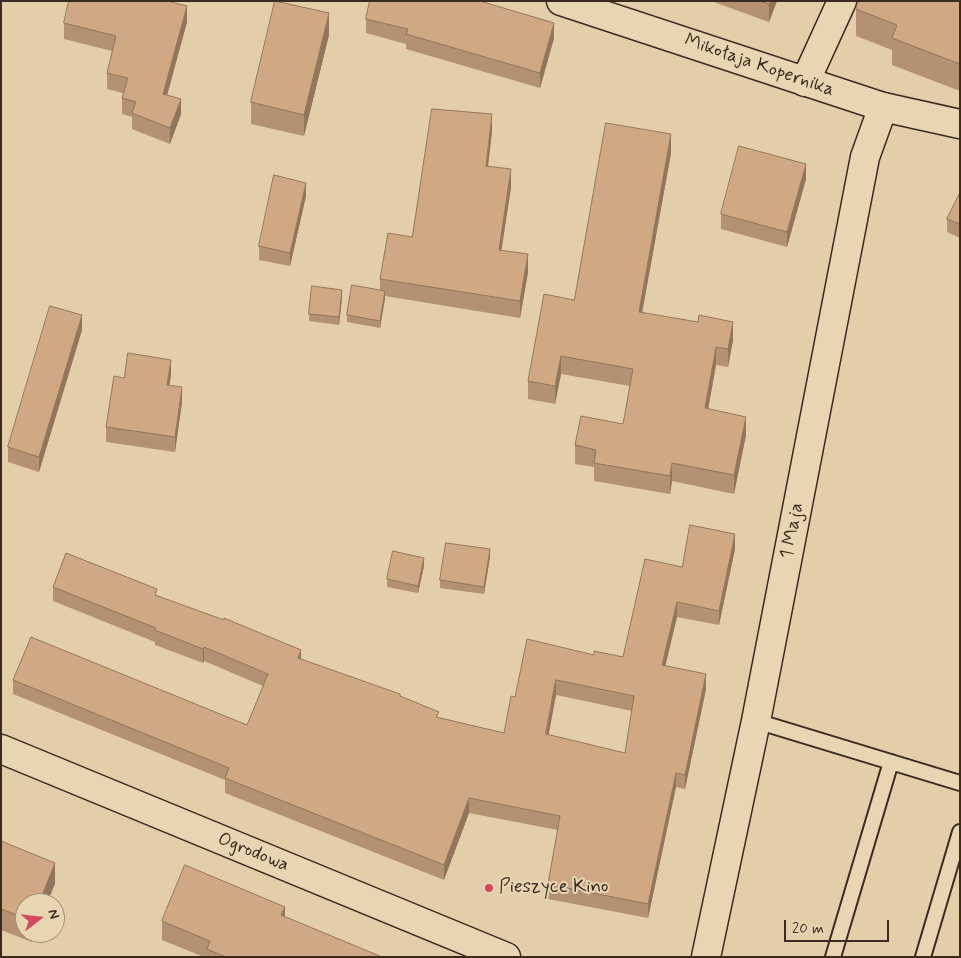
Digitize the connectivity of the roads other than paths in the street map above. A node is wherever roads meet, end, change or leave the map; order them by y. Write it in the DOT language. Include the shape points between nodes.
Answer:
graph roads {
  1 [pos="561,1"];
  2 [pos="842,1"];
  3 [pos="805,82"];
  4 [pos="883,107"];
  5 [pos="960,124"];
  6 [pos="756,721"];
  7 [pos="1,749"];
  8 [pos="890,762"];
  9 [pos="960,783"];
  10 [pos="960,832"];
  11 [pos="506,957"];
  12 [pos="706,957"];
  13 [pos="832,957"];
  14 [pos="923,957"];
  1 -- 3 [label="street, Mikołaja Kopernika"];
  2 -- 3 [label="street"];
  3 -- 4 [label="street, Mikołaja Kopernika"];
  4 -- 5 [label="street, Mikołaja Kopernika"];
  4 -- 6 [label="street, 1 Maja" via="865,157"];
  6 -- 8 [label="lane"];
  6 -- 12 [label="street, 1 Maja"];
  7 -- 11 [label="street, Ogrodowa"];
  8 -- 9 [label="lane"];
  8 -- 13 [label="lane"];
  10 -- 14 [label="lane"];
}
